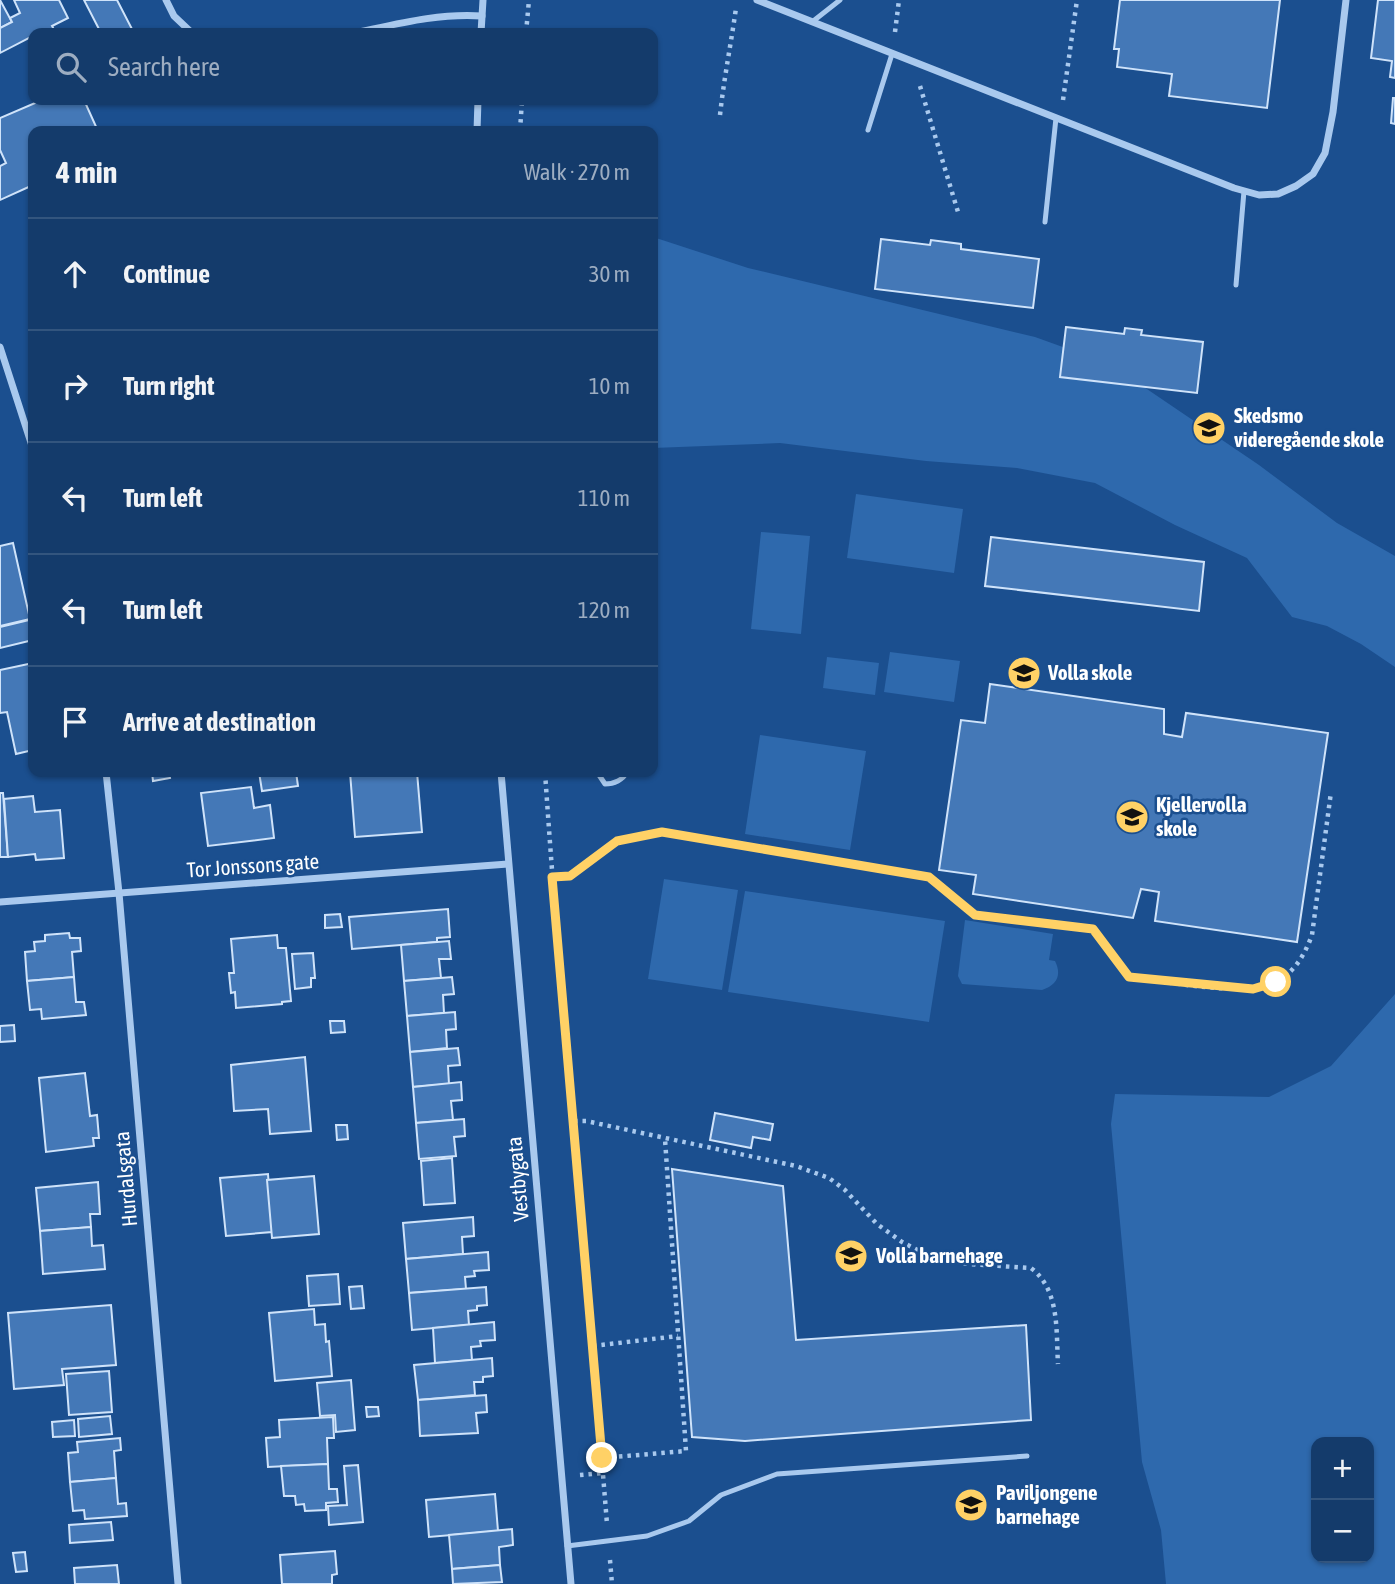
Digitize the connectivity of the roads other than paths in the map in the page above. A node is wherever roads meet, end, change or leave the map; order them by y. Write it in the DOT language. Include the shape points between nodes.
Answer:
graph roads {
  1 [pos="166,0"];
  2 [pos="483,0"];
  3 [pos="757,0"];
  4 [pos="840,0"];
  5 [pos="1346,0"];
  6 [pos="482,16"];
  7 [pos="812,22"];
  8 [pos="187,28"];
  9 [pos="378,28"];
  10 [pos="481,28"];
  11 [pos="892,54"];
  12 [pos="478,105"];
  13 [pos="1058,119"];
  14 [pos="477,126"];
  15 [pos="867,130"];
  16 [pos="1244,191"];
  17 [pos="1045,222"];
  18 [pos="1236,285"];
  19 [pos="0,347"];
  20 [pos="28,434"];
  21 [pos="107,777"];
  22 [pos="501,777"];
  23 [pos="601,777"];
  24 [pos="625,777"];
  25 [pos="508,864"];
  26 [pos="119,893"];
  27 [pos="0,902"];
  28 [pos="1027,1456"];
  29 [pos="567,1546"];
  30 [pos="178,1584"];
  31 [pos="570,1584"];
  1 -- 8 [label="street"];
  2 -- 6 [label="street"];
  3 -- 7 [label="street"];
  4 -- 7 [label="lane"];
  5 -- 16 [label="street" via="1325,153 1313,174 1296,186 1278,194"];
  6 -- 9 [label="street" via="420,19"];
  6 -- 10 [label="street"];
  7 -- 11 [label="street"];
  11 -- 13 [label="street"];
  11 -- 15 [label="lane"];
  12 -- 14 [label="street"];
  13 -- 16 [label="street"];
  13 -- 17 [label="lane"];
  16 -- 18 [label="lane"];
  19 -- 20 [label="street"];
  21 -- 26 [label="street, Hurdalsgata"];
  22 -- 25 [label="street, Vestbygata"];
  23 -- 24 [label="lane" via="613,784"];
  25 -- 26 [label="street, Tor Jonssons gate"];
  25 -- 29 [label="street, Vestbygata"];
  26 -- 27 [label="street, Tor Jonssons gate"];
  26 -- 30 [label="street, Hurdalsgata"];
  28 -- 29 [label="lane" via="777,1474 721,1495 689,1521 647,1536"];
  29 -- 31 [label="street, Vestbygata"];
}
